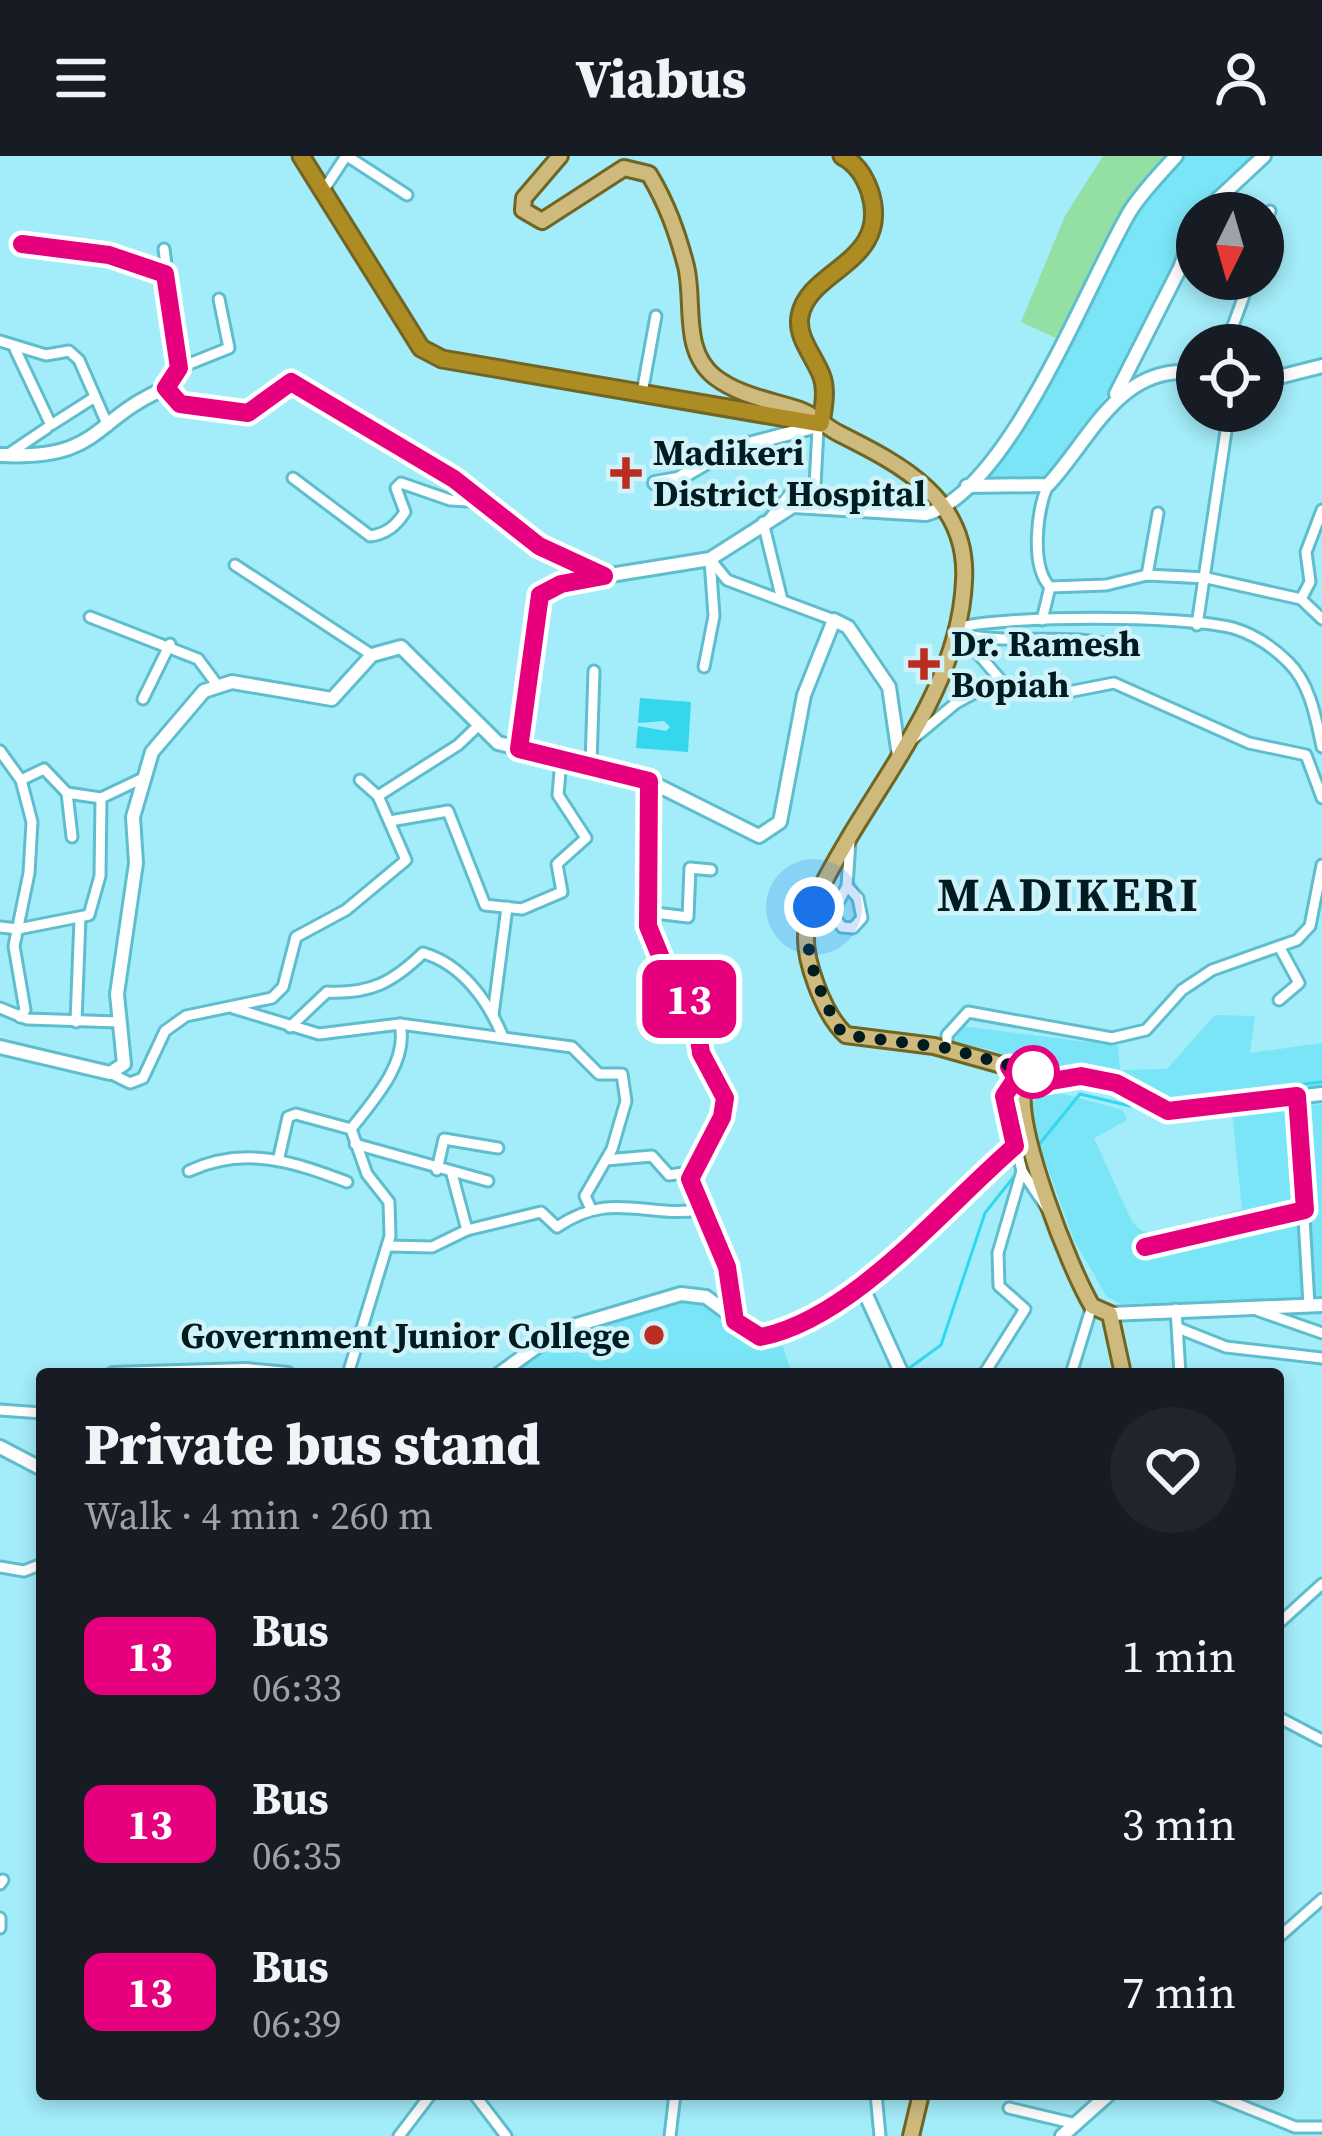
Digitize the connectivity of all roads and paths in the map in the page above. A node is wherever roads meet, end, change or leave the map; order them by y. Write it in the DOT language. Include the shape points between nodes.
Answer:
graph roads {
  1 [pos="301,156"];
  2 [pos="346,156"];
  3 [pos="560,156"];
  4 [pos="842,156"];
  5 [pos="1176,156"];
  6 [pos="1264,156"];
  7 [pos="323,191"];
  8 [pos="1225,192"];
  9 [pos="407,195"];
  10 [pos="22,244"];
  11 [pos="164,249"];
  12 [pos="1176,273"];
  13 [pos="165,274"];
  14 [pos="219,299"];
  15 [pos="656,316"];
  16 [pos="0,341"];
  17 [pos="15,349"];
  18 [pos="1322,366"];
  19 [pos="179,368"];
  20 [pos="1176,374"];
  21 [pos="1284,376"];
  22 [pos="166,388"];
  23 [pos="642,395"];
  24 [pos="94,397"];
  25 [pos="1108,406"];
  26 [pos="820,426"];
  27 [pos="47,428"];
  28 [pos="109,428"];
  29 [pos="1226,432"];
  30 [pos="4,455"];
  31 [pos="293,478"];
  32 [pos="655,483"];
  33 [pos="1048,485"];
  34 [pos="967,486"];
  35 [pos="814,497"];
  36 [pos="485,502"];
  37 [pos="946,506"];
  38 [pos="1322,510"];
  39 [pos="1158,513"];
  40 [pos="766,520"];
  41 [pos="710,560"];
  42 [pos="235,565"];
  43 [pos="1147,574"];
  44 [pos="604,576"];
  45 [pos="1207,578"];
  46 [pos="1050,586"];
  47 [pos="1301,599"];
  48 [pos="782,601"];
  49 [pos="90,616"];
  50 [pos="834,620"];
  51 [pos="1042,620"];
  52 [pos="1322,620"];
  53 [pos="1197,625"];
  54 [pos="958,631"];
  55 [pos="170,644"];
  56 [pos="1124,648"];
  57 [pos="372,655"];
  58 [pos="704,667"];
  59 [pos="594,671"];
  60 [pos="1004,684"];
  61 [pos="218,686"];
  62 [pos="143,699"];
  63 [pos="479,725"];
  64 [pos="1322,747"];
  65 [pos="519,749"];
  66 [pos="0,751"];
  67 [pos="903,751"];
  68 [pos="561,760"];
  69 [pos="591,764"];
  70 [pos="140,779"];
  71 [pos="21,780"];
  72 [pos="360,780"];
  73 [pos="649,781"];
  74 [pos="67,793"];
  75 [pos="378,796"];
  76 [pos="101,797"];
  77 [pos="1322,798"];
  78 [pos="390,821"];
  79 [pos="71,836"];
  80 [pos="850,836"];
  81 [pos="1322,865"];
  82 [pos="711,870"];
  83 [pos="847,886"];
  84 [pos="507,908"];
  85 [pos="647,912"];
  86 [pos="80,918"];
  87 [pos="1310,926"];
  88 [pos="0,927"];
  89 [pos="18,929"];
  90 [pos="1322,929"];
  91 [pos="1280,948"];
  92 [pos="689,973"];
  93 [pos="1280,1000"];
  94 [pos="0,1008"];
  95 [pos="232,1008"];
  96 [pos="494,1015"];
  97 [pos="20,1017"];
  98 [pos="696,1018"];
  99 [pos="76,1022"];
  100 [pos="119,1022"];
  101 [pos="400,1024"];
  102 [pos="290,1027"];
  103 [pos="503,1037"];
  104 [pos="0,1047"];
  105 [pos="947,1048"];
  106 [pos="110,1073"];
  107 [pos="1016,1079"];
  108 [pos="1046,1082"];
  109 [pos="1322,1094"];
  110 [pos="1297,1096"];
  111 [pos="351,1129"];
  112 [pos="1020,1141"];
  113 [pos="355,1144"];
  114 [pos="498,1148"];
  115 [pos="279,1157"];
  116 [pos="605,1160"];
  117 [pos="436,1170"];
  118 [pos="189,1171"];
  119 [pos="1022,1171"];
  120 [pos="691,1172"];
  121 [pos="452,1174"];
  122 [pos="488,1181"];
  123 [pos="347,1182"];
  124 [pos="591,1209"];
  125 [pos="699,1210"];
  126 [pos="1305,1210"];
  127 [pos="1056,1219"];
  128 [pos="467,1231"];
  129 [pos="388,1246"];
  130 [pos="1145,1247"];
  131 [pos="861,1284"];
  132 [pos="1316,1305"];
  133 [pos="1092,1306"];
  134 [pos="1176,1310"];
  135 [pos="1255,1310"];
  136 [pos="1110,1314"];
  137 [pos="735,1321"];
  138 [pos="1178,1328"];
  139 [pos="1322,1333"];
  140 [pos="1322,1358"];
  141 [pos="351,1368"];
  142 [pos="507,1368"];
  143 [pos="899,1368"];
  144 [pos="988,1368"];
  145 [pos="1073,1368"];
  146 [pos="1123,1368"];
  147 [pos="1180,1368"];
  148 [pos="0,1410"];
  149 [pos="36,1413"];
  150 [pos="0,1447"];
  151 [pos="36,1466"];
  152 [pos="36,1566"];
  153 [pos="0,1567"];
  154 [pos="1322,1584"];
  155 [pos="1284,1619"];
  156 [pos="1284,1720"];
  157 [pos="1322,1741"];
  158 [pos="1322,1899"];
  159 [pos="0,1918"];
  160 [pos="0,1928"];
  161 [pos="1284,1933"];
  162 [pos="426,2100"];
  163 [pos="479,2100"];
  164 [pos="674,2100"];
  165 [pos="877,2100"];
  166 [pos="920,2100"];
  167 [pos="1102,2100"];
  168 [pos="1226,2100"];
  169 [pos="1009,2108"];
  170 [pos="1076,2124"];
  171 [pos="1322,2127"];
  172 [pos="1294,2132"];
  173 [pos="399,2136"];
  174 [pos="506,2136"];
  175 [pos="670,2136"];
  176 [pos="880,2136"];
  177 [pos="911,2136"];
  178 [pos="1063,2136"];
  1 -- 7 [label="highway"];
  2 -- 7 [label="street"];
  2 -- 9 [label="street"];
  3 -- 26 [label="main road" via="524,198 530,218 542,220 624,168 649,174 670,210 691,288 690,332 711,374 813,415"];
  4 -- 26 [label="highway" via="865,179 873,217 857,255 806,298 799,318 824,381"];
  5 -- 34 [label="street" via="1132,208 1003,452"];
  6 -- 8 [label="street"];
  7 -- 23 [label="highway" via="421,348 496,371"];
  10 -- 13 [label="street" via="109,255"];
  11 -- 13 [label="street"];
  12 -- 25 [label="street"];
  13 -- 19 [label="street"];
  14 -- 19 [label="street" via="230,348"];
  15 -- 23 [label="street"];
  16 -- 17 [label="street"];
  17 -- 24 [label="street" via="69,351"];
  17 -- 24 [label="street" via="51,425"];
  18 -- 21 [label="street"];
  19 -- 22 [label="street"];
  20 -- 25 [label="street"];
  22 -- 28 [label="street"];
  22 -- 36 [label="street" via="180,404 248,413 291,382"];
  23 -- 26 [label="highway"];
  24 -- 28 [label="street"];
  25 -- 33 [label="street"];
  26 -- 32 [label="street" via="730,449"];
  26 -- 35 [label="street"];
  26 -- 37 [label="main road" via="918,478"];
  27 -- 30 [label="street"];
  28 -- 30 [label="street" via="57,454"];
  29 -- 45 [label="street"];
  31 -- 36 [label="street" via="370,536 405,512 401,483"];
  33 -- 34 [label="street"];
  33 -- 46 [label="street" via="1040,502 1040,564"];
  34 -- 37 [label="street"];
  35 -- 37 [label="street" via="909,515"];
  35 -- 40 [label="street"];
  36 -- 44 [label="street" via="539,546"];
  37 -- 54 [label="main road" via="964,552"];
  38 -- 47 [label="street"];
  39 -- 43 [label="street"];
  40 -- 41 [label="street"];
  40 -- 48 [label="street"];
  41 -- 44 [label="street"];
  41 -- 48 [label="street" via="727,580"];
  41 -- 58 [label="street" via="714,616"];
  42 -- 57 [label="street"];
  43 -- 45 [label="street"];
  43 -- 46 [label="street"];
  44 -- 65 [label="street" via="540,595"];
  45 -- 47 [label="street"];
  45 -- 53 [label="street"];
  46 -- 51 [label="street"];
  47 -- 52 [label="street"];
  48 -- 50 [label="street"];
  49 -- 55 [label="street"];
  50 -- 67 [label="street" via="848,627 889,687"];
  50 -- 73 [label="street" via="804,695 780,823 758,836"];
  51 -- 53 [label="street"];
  51 -- 54 [label="street"];
  53 -- 64 [label="street" via="1246,632 1289,662 1304,681"];
  54 -- 56 [label="street" via="1004,643 1086,639"];
  54 -- 60 [label="street"];
  54 -- 67 [label="main road"];
  55 -- 61 [label="street" via="198,659"];
  55 -- 62 [label="street"];
  57 -- 61 [label="street" via="332,699 261,683"];
  57 -- 63 [label="street" via="401,647"];
  59 -- 69 [label="street"];
  60 -- 67 [label="street" via="970,693"];
  60 -- 77 [label="street" via="1068,692 1125,686 1249,743 1306,755"];
  61 -- 70 [label="street" via="179,714"];
  63 -- 65 [label="street"];
  63 -- 75 [label="street"];
  65 -- 68 [label="street"];
  66 -- 71 [label="street"];
  67 -- 80 [label="main road"];
  68 -- 69 [label="street"];
  68 -- 84 [label="street" via="558,795 586,838 557,864 562,892"];
  69 -- 73 [label="street"];
  70 -- 76 [label="street"];
  70 -- 100 [label="street"];
  71 -- 74 [label="street" via="44,769"];
  71 -- 89 [label="street" via="32,845"];
  72 -- 75 [label="street"];
  73 -- 85 [label="street"];
  74 -- 76 [label="street"];
  74 -- 79 [label="street"];
  75 -- 78 [label="street"];
  76 -- 86 [label="street" via="95,904"];
  78 -- 84 [label="street" via="448,811 484,905"];
  78 -- 95 [label="street" via="406,860 346,910 296,937 284,987 272,998"];
  80 -- 83 [label="street"];
  80 -- 105 [label="main road" via="806,935 837,1027 857,1040"];
  81 -- 87 [label="street"];
  82 -- 85 [label="street" via="690,868 688,917"];
  84 -- 96 [label="street"];
  85 -- 98 [label="street" via="666,970"];
  86 -- 89 [label="street"];
  86 -- 99 [label="street"];
  87 -- 90 [label="street"];
  87 -- 91 [label="street"];
  88 -- 89 [label="street"];
  89 -- 97 [label="street" via="26,1010"];
  91 -- 93 [label="street" via="1299,982"];
  91 -- 105 [label="street" via="1212,970 1131,1036 968,1012 947,1035"];
  92 -- 98 [label="street" via="712,968 729,982 725,996"];
  94 -- 97 [label="street"];
  95 -- 102 [label="street"];
  95 -- 106 [label="street" via="186,1016 164,1031 143,1078 130,1083"];
  96 -- 102 [label="street" via="443,959 423,953 396,979 363,994 327,992"];
  96 -- 103 [label="street"];
  97 -- 99 [label="street"];
  98 -- 120 [label="street" via="701,1053 725,1098"];
  99 -- 100 [label="street"];
  100 -- 106 [label="street" via="124,1064"];
  101 -- 102 [label="street" via="319,1034"];
  101 -- 103 [label="street"];
  101 -- 111 [label="street" via="392,1071"];
  103 -- 116 [label="street" via="572,1047 599,1074 622,1073 626,1101"];
  104 -- 106 [label="street"];
  105 -- 107 [label="main road"];
  107 -- 108 [label="main road"];
  107 -- 108 [label="main road" via="1030,1070"];
  107 -- 112 [label="main road"];
  108 -- 110 [label="street" via="1081,1076 1116,1083 1168,1111"];
  109 -- 110 [label="street"];
  110 -- 126 [label="street"];
  111 -- 113 [label="street"];
  111 -- 115 [label="street" via="296,1114"];
  112 -- 119 [label="street"];
  112 -- 127 [label="main road"];
  112 -- 131 [label="street"];
  113 -- 117 [label="street"];
  113 -- 129 [label="street" via="389,1202"];
  114 -- 117 [label="street" via="444,1139"];
  115 -- 118 [label="street"];
  115 -- 123 [label="street"];
  116 -- 120 [label="street" via="652,1156 669,1175"];
  116 -- 124 [label="street" via="584,1196"];
  117 -- 121 [label="street"];
  119 -- 127 [label="street"];
  119 -- 144 [label="street" via="998,1253 999,1286 1025,1309"];
  120 -- 125 [label="street"];
  121 -- 122 [label="street"];
  121 -- 128 [label="street"];
  124 -- 125 [label="street"];
  124 -- 128 [label="street" via="557,1227 541,1212"];
  125 -- 137 [label="street" via="722,1252"];
  126 -- 130 [label="street"];
  126 -- 132 [label="street"];
  127 -- 133 [label="main road"];
  128 -- 129 [label="street" via="432,1247"];
  129 -- 141 [label="street"];
  131 -- 137 [label="street" via="782,1333 760,1337"];
  131 -- 143 [label="street"];
  132 -- 135 [label="street"];
  133 -- 136 [label="main road"];
  133 -- 145 [label="street"];
  134 -- 135 [label="street"];
  134 -- 136 [label="street"];
  134 -- 138 [label="street"];
  135 -- 139 [label="street"];
  136 -- 146 [label="main road"];
  137 -- 142 [label="street" via="706,1297 681,1294 560,1330"];
  138 -- 140 [label="street" via="1226,1347"];
  138 -- 147 [label="street"];
  148 -- 149 [label="street"];
  150 -- 151 [label="street"];
  152 -- 153 [label="street"];
  154 -- 155 [label="street"];
  156 -- 157 [label="street"];
  158 -- 161 [label="street"];
  159 -- 160 [label="street"];
  162 -- 173 [label="street"];
  163 -- 174 [label="street"];
  164 -- 175 [label="street"];
  165 -- 176 [label="street"];
  166 -- 177 [label="main road"];
  167 -- 170 [label="street"];
  168 -- 172 [label="street"];
  169 -- 170 [label="street"];
  170 -- 178 [label="street"];
  171 -- 172 [label="street"];
}
